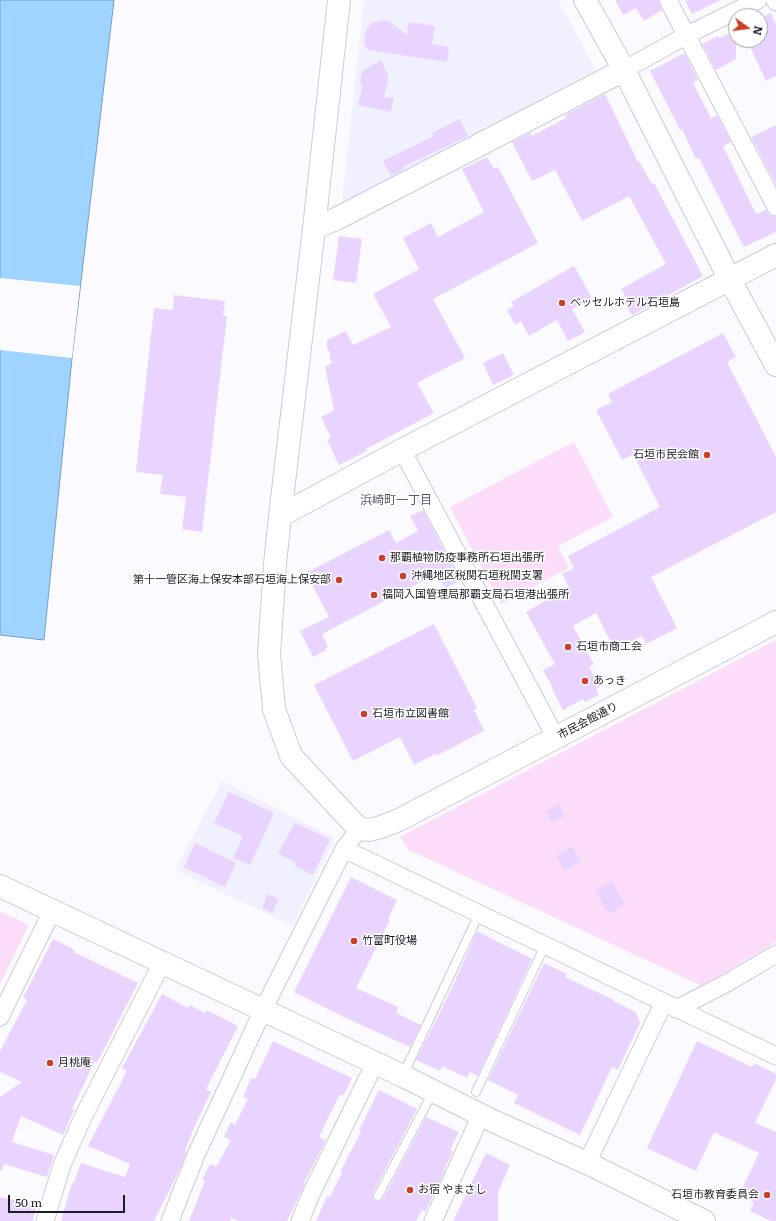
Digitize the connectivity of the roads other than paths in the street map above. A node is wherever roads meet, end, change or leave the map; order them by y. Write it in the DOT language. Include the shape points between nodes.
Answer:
graph roads {
  1 [pos="339,0"];
  2 [pos="585,0"];
  3 [pos="668,0"];
  4 [pos="758,0"];
  5 [pos="687,35"];
  6 [pos="624,70"];
  7 [pos="776,207"];
  8 [pos="314,228"];
  9 [pos="776,255"];
  10 [pos="730,280"];
  11 [pos="776,365"];
  12 [pos="402,450"];
  13 [pos="280,516"];
  14 [pos="776,622"];
  15 [pos="556,738"];
  16 [pos="359,829"];
  17 [pos="344,849"];
  18 [pos="0,886"];
  19 [pos="52,911"];
  20 [pos="479,914"];
  21 [pos="545,945"];
  22 [pos="776,954"];
  23 [pos="162,963"];
  24 [pos="670,1006"];
  25 [pos="263,1010"];
  26 [pos="0,1017"];
  27 [pos="773,1051"];
  28 [pos="375,1063"];
  29 [pos="403,1076"];
  30 [pos="433,1091"];
  31 [pos="476,1092"];
  32 [pos="481,1115"];
  33 [pos="587,1163"];
  34 [pos="378,1196"];
  35 [pos="45,1221"];
  36 [pos="170,1221"];
  37 [pos="300,1221"];
  38 [pos="433,1221"];
  39 [pos="704,1221"];
  1 -- 8 [label="street"];
  2 -- 6 [label="street"];
  3 -- 5 [label="street"];
  4 -- 5 [label="street"];
  5 -- 6 [label="street"];
  5 -- 7 [label="street"];
  6 -- 8 [label="street"];
  6 -- 10 [label="street"];
  8 -- 13 [label="street"];
  9 -- 10 [label="street"];
  10 -- 11 [label="street"];
  10 -- 12 [label="street"];
  12 -- 13 [label="street"];
  12 -- 15 [label="street"];
  13 -- 16 [label="street" via="269,654 274,709 291,756"];
  14 -- 15 [label="street, 市民会館通り"];
  15 -- 16 [label="street, 市民会館通り" via="399,820 370,830"];
  16 -- 17 [label="street"];
  17 -- 20 [label="street"];
  17 -- 25 [label="street"];
  18 -- 19 [label="street"];
  19 -- 23 [label="street"];
  19 -- 26 [label="street"];
  20 -- 21 [label="street"];
  20 -- 29 [label="lane"];
  21 -- 24 [label="street"];
  21 -- 31 [label="lane"];
  22 -- 24 [label="street" via="727,983"];
  23 -- 25 [label="street"];
  23 -- 35 [label="street" via="83,1117 62,1165"];
  24 -- 27 [label="street"];
  24 -- 33 [label="street"];
  25 -- 28 [label="street"];
  25 -- 36 [label="street" via="196,1155"];
  28 -- 29 [label="street"];
  28 -- 37 [label="street"];
  29 -- 30 [label="street"];
  30 -- 32 [label="street"];
  30 -- 34 [label="lane"];
  32 -- 33 [label="street"];
  32 -- 38 [label="street"];
  33 -- 39 [label="street"];
}
